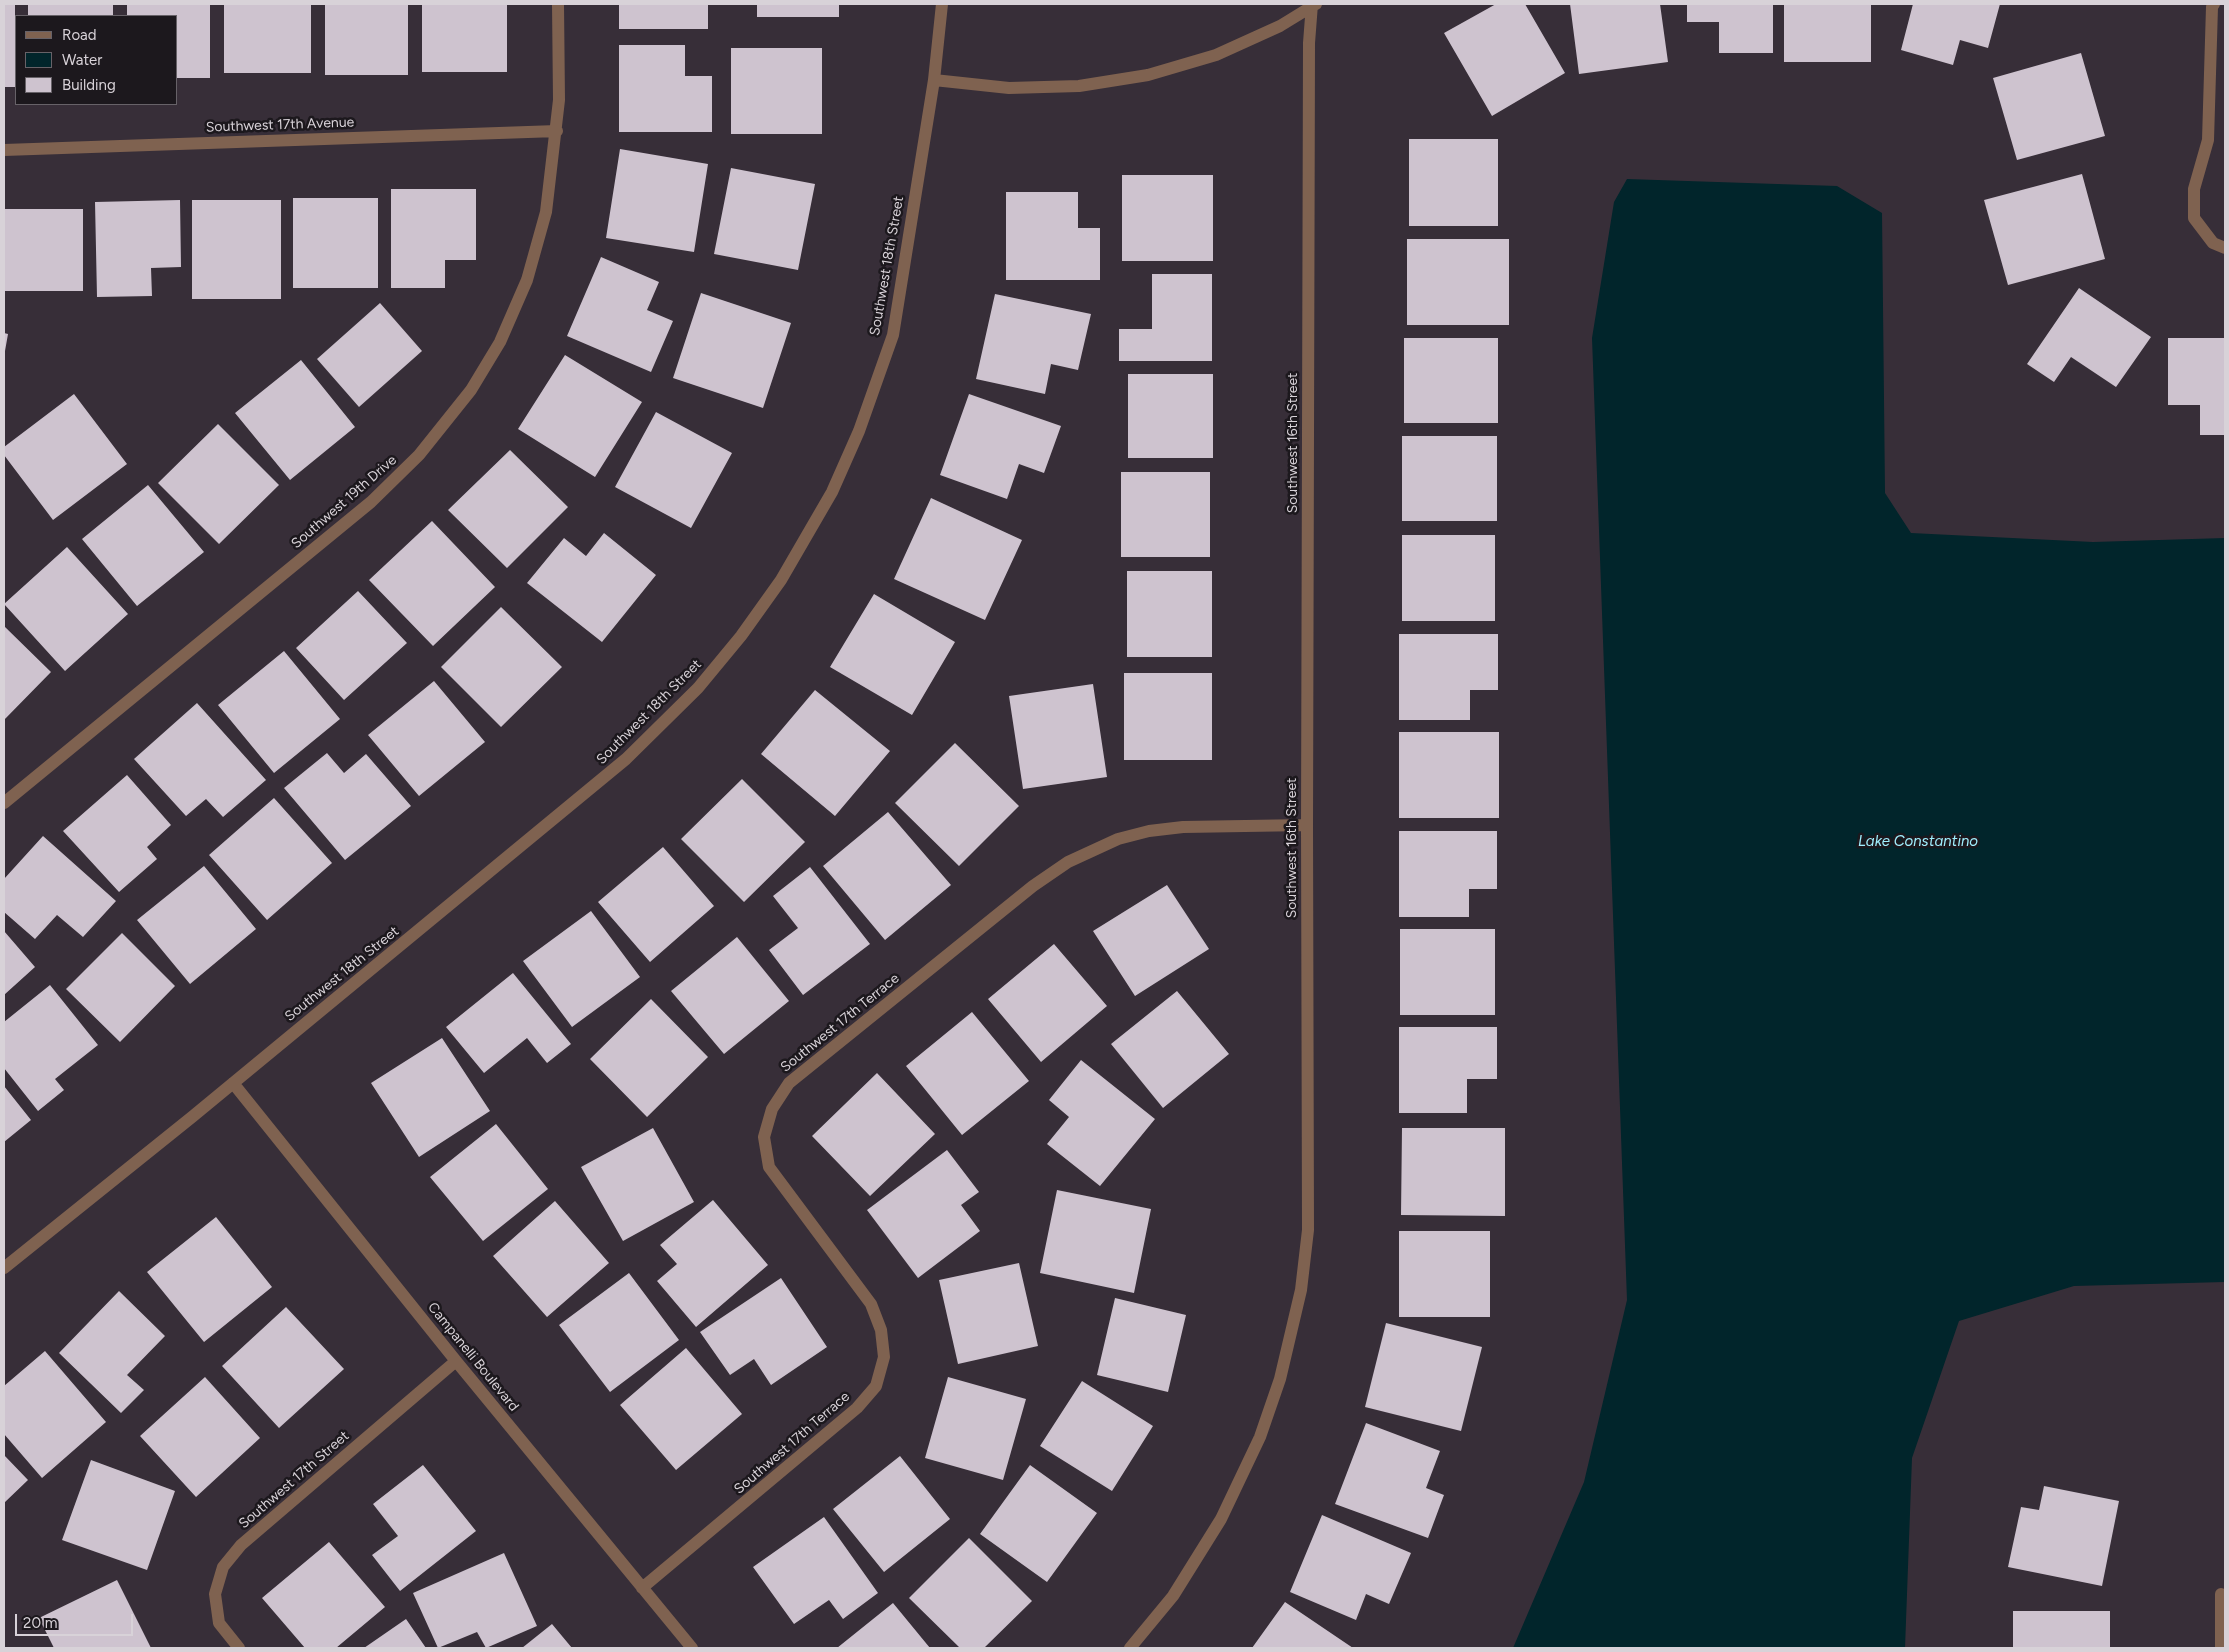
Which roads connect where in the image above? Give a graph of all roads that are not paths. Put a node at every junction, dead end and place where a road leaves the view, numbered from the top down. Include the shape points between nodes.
1 (558, 4) edge
2 (942, 4) edge
3 (2214, 4) edge
4 (1313, 5) edge
5 (934, 80) junction
6 (556, 130) junction
7 (4, 150) edge
8 (2225, 248) edge
9 (4, 803) edge
10 (1306, 825) junction
11 (233, 1083) junction
12 (4, 1268) edge
13 (456, 1361) junction
14 (642, 1588) junction
15 (2221, 1594) dead end
16 (239, 1648) edge
17 (692, 1648) edge
18 (1130, 1648) edge
19 (2221, 1648) edge

1 - 6 street, Southwest 19th Drive via 559,100
2 - 5 street, Southwest 18th Street
3 - 8 street via 2208,140 2194,188 2194,218 2213,243
4 - 5 street via 1280,26 1216,55 1148,75 1079,86 1009,88
4 - 10 street, Southwest 16th Street via 1310,43
5 - 11 street, Southwest 18th Street via 892,334 859,431 836,484 780,580 741,636 698,688 626,760
6 - 7 street, Southwest 17th Avenue
6 - 9 street, Southwest 19th Drive via 546,212 527,280 500,342 471,390 419,455 371,502
10 - 14 street, Southwest 17th Terrace via 1183,827 1149,831 1118,839 1068,862 1033,886 789,1083 772,1109 764,1137 769,1168 871,1304 881,1330 884,1357 876,1386 857,1408
10 - 18 street, Southwest 16th Street via 1308,1230 1301,1290 1280,1379 1260,1437 1222,1520 1173,1596
11 - 12 street, Southwest 18th Street
11 - 13 street, Campanelli Boulevard
13 - 14 street, Campanelli Boulevard
13 - 16 street, Southwest 17th Street via 241,1545 223,1567 215,1594 219,1623
14 - 17 street, Campanelli Boulevard
15 - 19 street

